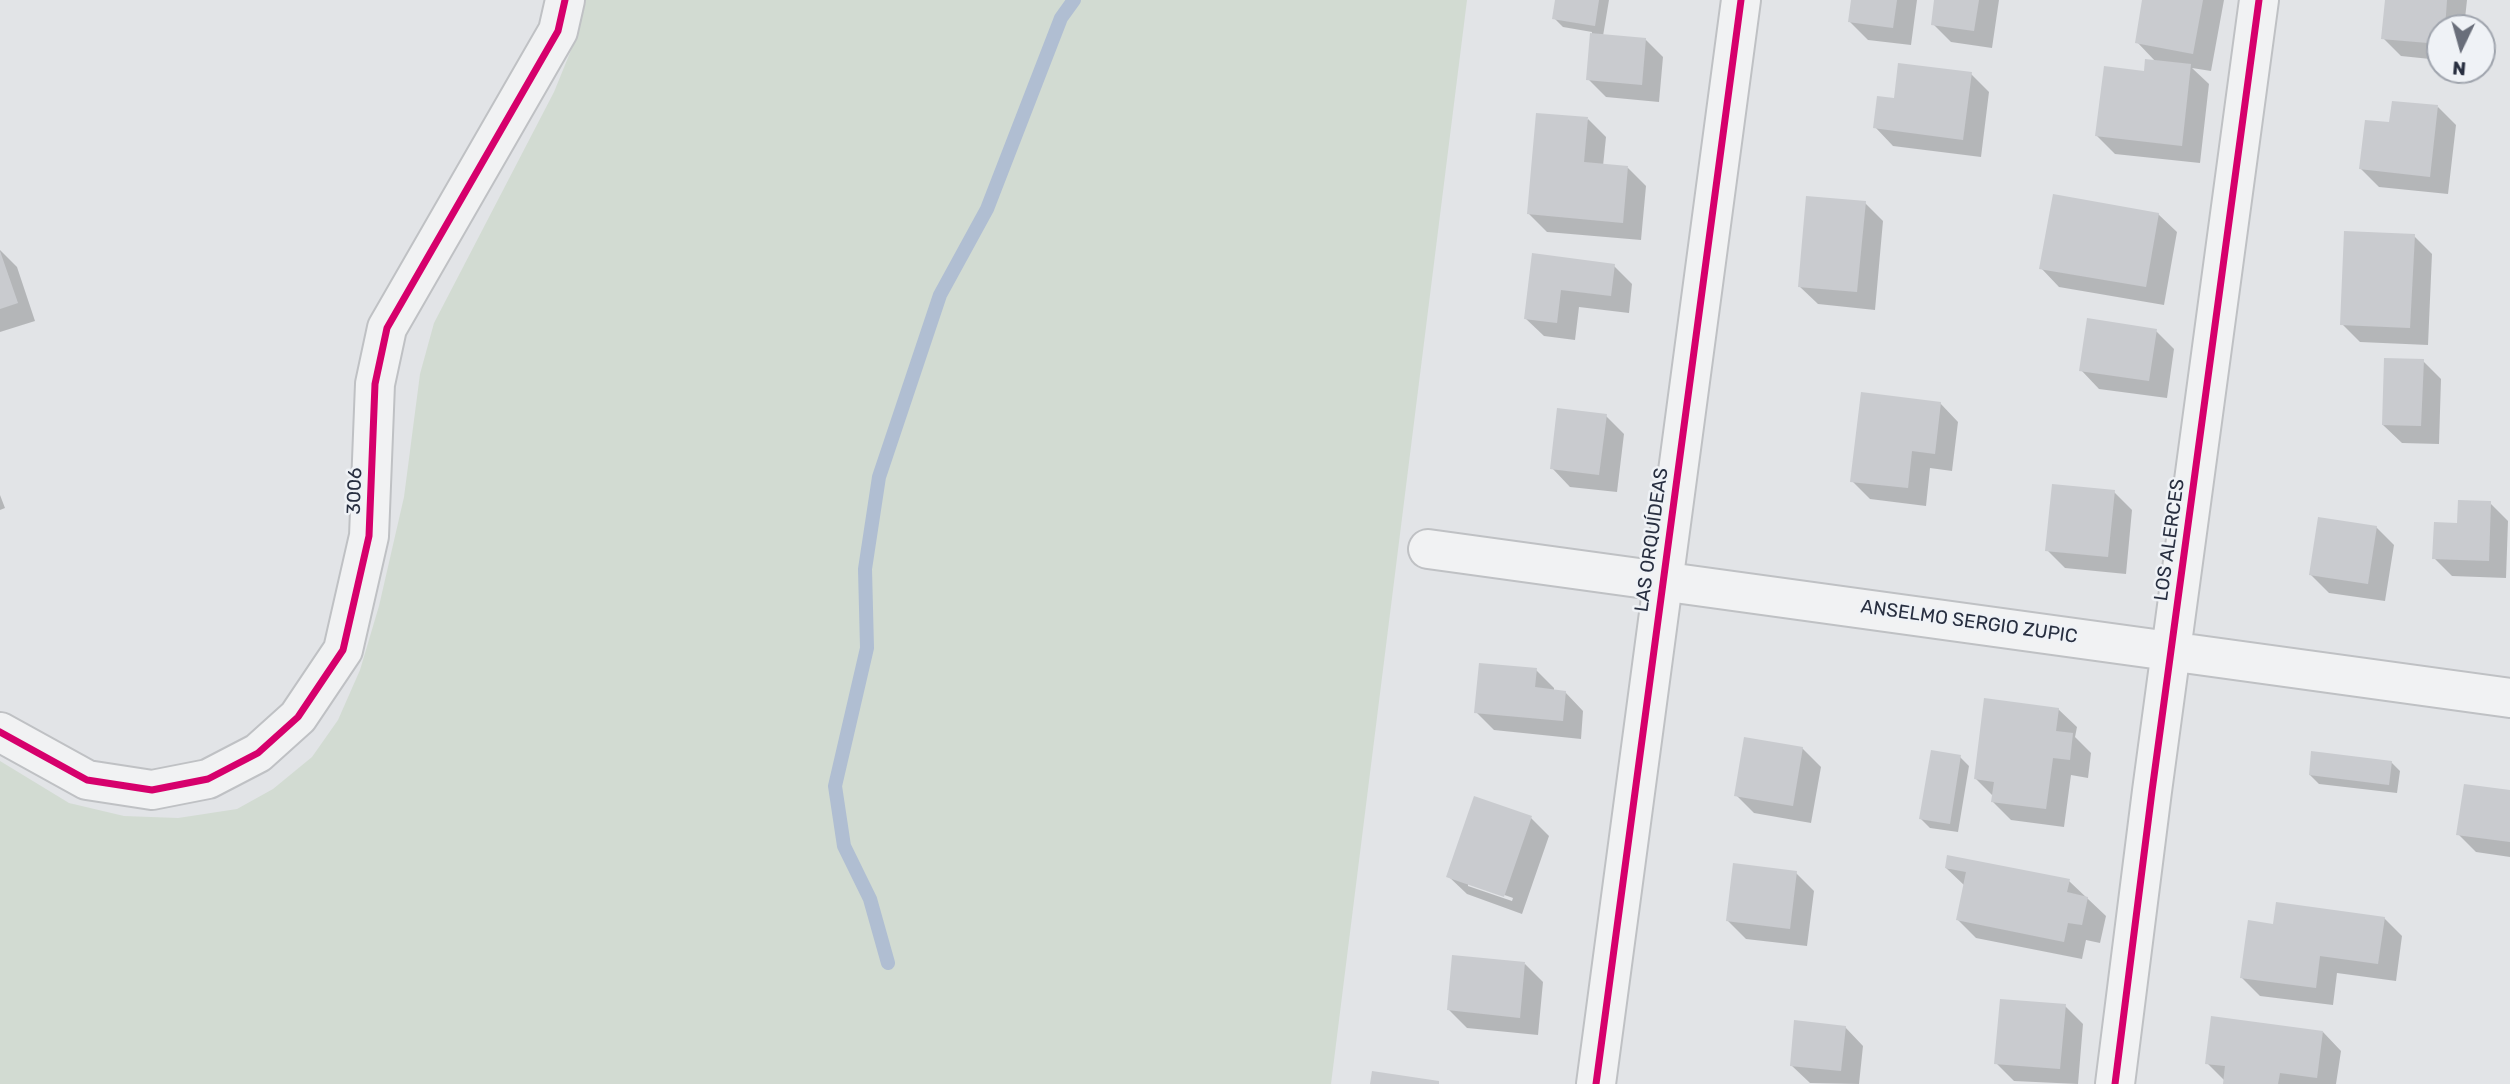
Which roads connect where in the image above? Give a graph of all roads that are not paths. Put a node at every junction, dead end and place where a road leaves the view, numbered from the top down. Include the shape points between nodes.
1 (565, 0) edge
2 (1741, 0) edge
3 (2259, 0) edge
4 (1428, 549) dead end
5 (1662, 580) junction
6 (2171, 650) junction
7 (2510, 698) edge
8 (15, 741) edge
9 (1596, 1084) edge
10 (2115, 1084) edge

1 - 8 street, 3006 via 558,31 387,328 375,384 369,536 355,599 343,650 298,717 258,753 208,779 152,790 87,780
2 - 5 street, LAS ORQUÍDEAS
3 - 6 street, LOS ALERCES
4 - 5 street, ANSELMO SERGIO ZUPIC
5 - 6 street, ANSELMO SERGIO ZUPIC
5 - 9 street, LAS ORQUÍDEAS
6 - 7 street, ANSELMO SERGIO ZUPIC
6 - 10 street, LOS ALERCES

